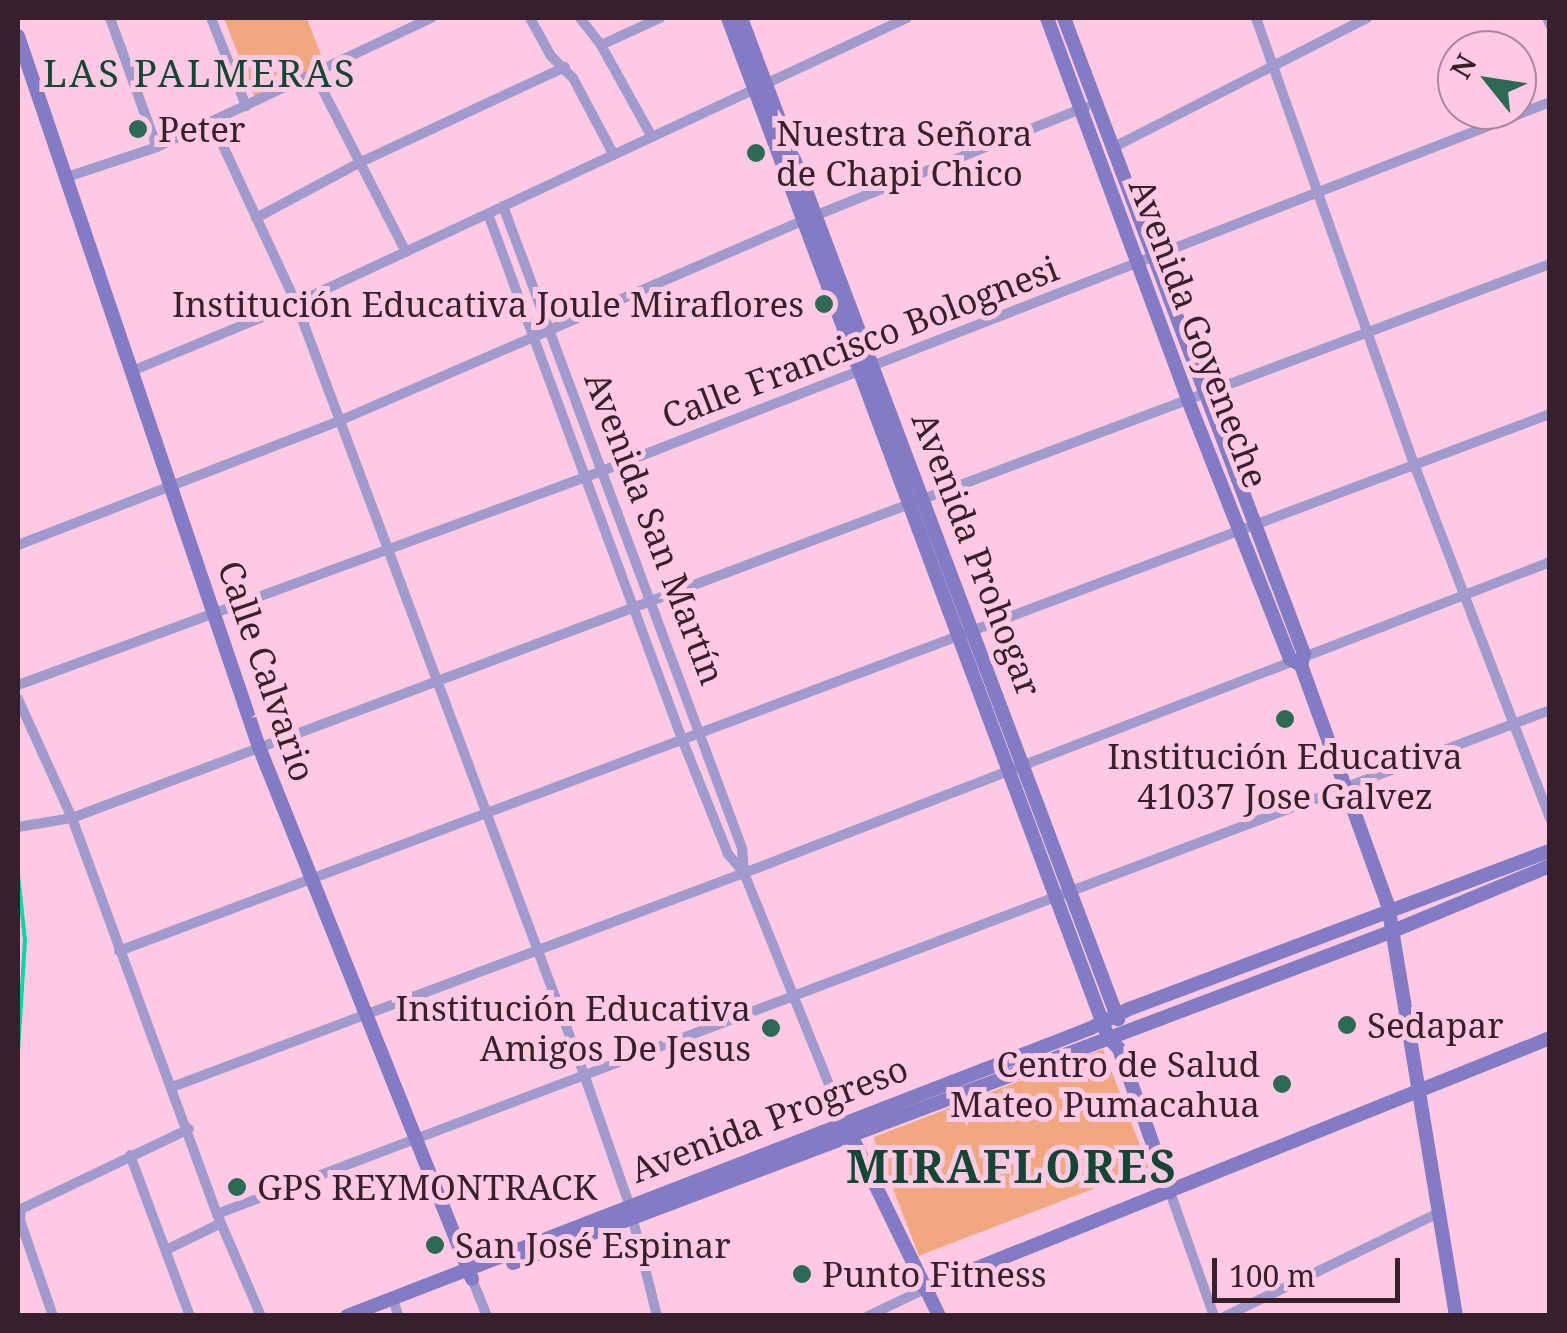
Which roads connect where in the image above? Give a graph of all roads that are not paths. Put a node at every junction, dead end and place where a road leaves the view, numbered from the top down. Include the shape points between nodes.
1 (110, 18) edge
2 (212, 18) edge
3 (431, 18) edge
4 (530, 18) edge
5 (580, 18) edge
6 (660, 18) edge
7 (728, 18) edge
8 (741, 18) edge
9 (907, 18) edge
10 (1048, 18) edge
11 (1064, 18) edge
12 (1256, 18) edge
13 (1367, 18) edge
14 (1546, 18) edge
15 (1550, 25) edge
16 (18, 36) edge
17 (601, 44) junction
18 (1274, 66) junction
19 (566, 67) junction
20 (314, 75) junction
21 (762, 85) junction
22 (1550, 102) edge
23 (1089, 105) junction
24 (246, 106) junction
25 (212, 122) junction
26 (652, 137) junction
27 (157, 147) junction
28 (1114, 147) junction
29 (614, 155) junction
30 (361, 162) junction
31 (67, 177) junction
32 (1320, 192) junction
33 (503, 206) junction
34 (488, 214) junction
35 (256, 218) junction
36 (809, 219) junction
37 (406, 252) junction
38 (1147, 260) junction
39 (1550, 264) edge
40 (296, 303) junction
41 (549, 331) junction
42 (1370, 332) junction
43 (534, 337) junction
44 (864, 367) junction
45 (132, 371) junction
46 (1206, 392) junction
47 (1188, 400) junction
48 (1550, 414) edge
49 (339, 420) junction
50 (1414, 464) junction
51 (602, 472) junction
52 (585, 478) junction
53 (171, 486) junction
54 (916, 499) junction
55 (1247, 525) junction
56 (18, 545) edge
57 (385, 550) junction
58 (1550, 562) edge
59 (1463, 596) junction
60 (650, 600) junction
61 (633, 606) junction
62 (214, 614) junction
63 (972, 628) junction
64 (958, 634) junction
65 (1298, 660) junction
66 (434, 680) junction
67 (18, 685) edge
68 (18, 699) edge
69 (1550, 710) edge
70 (1510, 725) junction
71 (700, 732) junction
72 (682, 739) junction
73 (259, 747) junction
74 (1017, 764) junction
75 (1342, 788) junction
76 (484, 814) junction
77 (72, 818) junction
78 (1550, 818) edge
79 (18, 827) edge
80 (1550, 851) edge
81 (1550, 866) edge
82 (744, 873) junction
83 (310, 879) junction
84 (1072, 888) junction
85 (1056, 894) junction
86 (1390, 914) junction
87 (1393, 931) junction
88 (536, 950) junction
89 (119, 951) junction
90 (791, 996) junction
91 (366, 1014) junction
92 (1112, 1026) junction
93 (1550, 1038) edge
94 (584, 1074) junction
95 (172, 1087) junction
96 (1418, 1093) junction
97 (189, 1128) junction
98 (848, 1128) junction
99 (417, 1138) junction
100 (130, 1155) junction
101 (1170, 1192) junction
102 (630, 1210) junction
103 (1438, 1213) junction
104 (219, 1219) junction
105 (166, 1250) junction
106 (470, 1275) junction
107 (926, 1289) junction
108 (396, 1306) edge
109 (53, 1316) edge
110 (190, 1316) edge
111 (261, 1316) edge
112 (347, 1316) edge
113 (366, 1316) edge
114 (488, 1316) edge
115 (656, 1316) edge
116 (868, 1316) edge
117 (939, 1316) edge
118 (1214, 1316) edge
119 (1226, 1316) edge
120 (1456, 1316) edge

1 - 27 street
2 - 24 street
3 - 20 street
4 - 19 street
5 - 17 street
6 - 17 street
7 - 21 street
8 - 21 street
9 - 21 street
10 - 23 street, Avenida Goyeneche
11 - 23 street, Avenida Goyeneche
12 - 18 street
13 - 18 street
14 - 15 street
16 - 31 street, Calle Calvario
17 - 26 street
18 - 28 street
18 - 32 street
19 - 29 street
19 - 30 street
20 - 24 street
20 - 30 street
21 - 26 street
21 - 36 street, Avenida Prohogar
22 - 32 street, Calle Francisco Bolognesi
23 - 28 street, Avenida Goyeneche
23 - 36 street
23 - 38 street, Avenida Goyeneche
24 - 25 street
25 - 27 street
25 - 35 street
26 - 29 street
27 - 31 street
28 - 38 street, Avenida Goyeneche
29 - 33 street
30 - 35 street
30 - 37 street
31 - 45 street, Calle Calvario
32 - 38 street, Calle Francisco Bolognesi
32 - 42 street
33 - 34 street
33 - 41 street, Avenida San Martín
34 - 37 street
34 - 43 street, Avenida San Martín
35 - 40 street
36 - 41 street
36 - 44 street, Avenida Prohogar
37 - 40 street
38 - 44 street, Calle Francisco Bolognesi
38 - 46 street, Avenida Goyeneche
38 - 47 street, Avenida Goyeneche
39 - 42 street
40 - 45 street
40 - 49 street
41 - 43 street
41 - 51 street, Avenida San Martín
42 - 46 street
42 - 50 street
43 - 49 street
43 - 52 street, Avenida San Martín
44 - 51 street, Calle Francisco Bolognesi
44 - 54 street, Avenida Prohogar
45 - 53 street, Calle Calvario
46 - 47 street
46 - 55 street, Avenida Goyeneche
47 - 54 street
47 - 55 street, Avenida Goyeneche
48 - 50 street
49 - 53 street
49 - 57 street
50 - 55 street
50 - 59 street
51 - 52 street, Calle Francisco Bolognesi
51 - 60 street, Avenida San Martín
52 - 57 street, Calle Francisco Bolognesi
52 - 61 street, Avenida San Martín
53 - 56 street
53 - 62 street, Calle Calvario
54 - 60 street
54 - 63 street, Avenida Prohogar
54 - 64 street, Avenida Prohogar
55 - 63 street
55 - 65 street, Avenida Goyeneche
57 - 62 street, Calle Francisco Bolognesi
57 - 66 street
58 - 59 street
59 - 65 street
59 - 70 street
60 - 61 street
60 - 71 street, Avenida San Martín
61 - 66 street
61 - 72 street, Avenida San Martín
62 - 67 street, Calle Francisco Bolognesi
62 - 73 street, Calle Calvario
63 - 64 street
63 - 74 street, Avenida Prohogar
64 - 71 street
64 - 74 street, Avenida Prohogar
65 - 74 street
65 - 75 street, Avenida Goyeneche
66 - 73 street
66 - 76 street
68 - 77 street
69 - 70 street
70 - 75 street
70 - 78 street
71 - 72 street
71 - 82 street, Avenida San Martín via 742,848
72 - 76 street
72 - 82 street, Avenida San Martín via 728,854
73 - 77 street
73 - 83 street, Calle Calvario
74 - 82 street
74 - 84 street, Avenida Prohogar
74 - 85 street, Avenida Prohogar
75 - 84 street
75 - 86 street, Avenida Goyeneche
76 - 83 street
76 - 88 street
77 - 79 street
77 - 89 street
80 - 86 street, Avenida Progreso
81 - 87 street, Avenida Progreso
82 - 88 street
82 - 90 street, Avenida San Martín
83 - 89 street
83 - 91 street, Calle Calvario
84 - 85 street
84 - 92 street, Avenida Prohogar
85 - 90 street
85 - 92 street, Avenida Prohogar
86 - 87 street, Avenida Goyeneche
86 - 92 street, Avenida Progreso
87 - 92 street, Avenida Progreso
87 - 96 street, Avenida Goyeneche
88 - 91 street
88 - 94 street
89 - 95 street
90 - 94 street
90 - 98 street, Avenida San Martín
91 - 95 street
91 - 99 street, Calle Calvario
92 - 98 street, Avenida Progreso
92 - 101 street, Avenida Prohogar
93 - 96 street
94 - 99 street
94 - 102 street
95 - 97 street
96 - 101 street
96 - 103 street, Avenida Goyeneche
97 - 100 street
97 - 104 street
98 - 102 street, Avenida Progreso
98 - 107 street, Avenida San Martín
99 - 104 street
99 - 106 street, Calle Calvario
100 - 105 street
100 - 109 street via 21,1209
101 - 107 street
101 - 118 street, Avenida Prohogar
102 - 106 street, Avenida Progreso
102 - 115 street
103 - 119 street
103 - 120 street, Avenida Goyeneche
104 - 105 street
104 - 111 street
105 - 110 street
106 - 108 street, Avenida Progreso
106 - 114 street, Calle Calvario
107 - 116 street
107 - 117 street, Avenida San Martín
108 - 112 street, Avenida Progreso
108 - 113 street, Avenida Progreso

